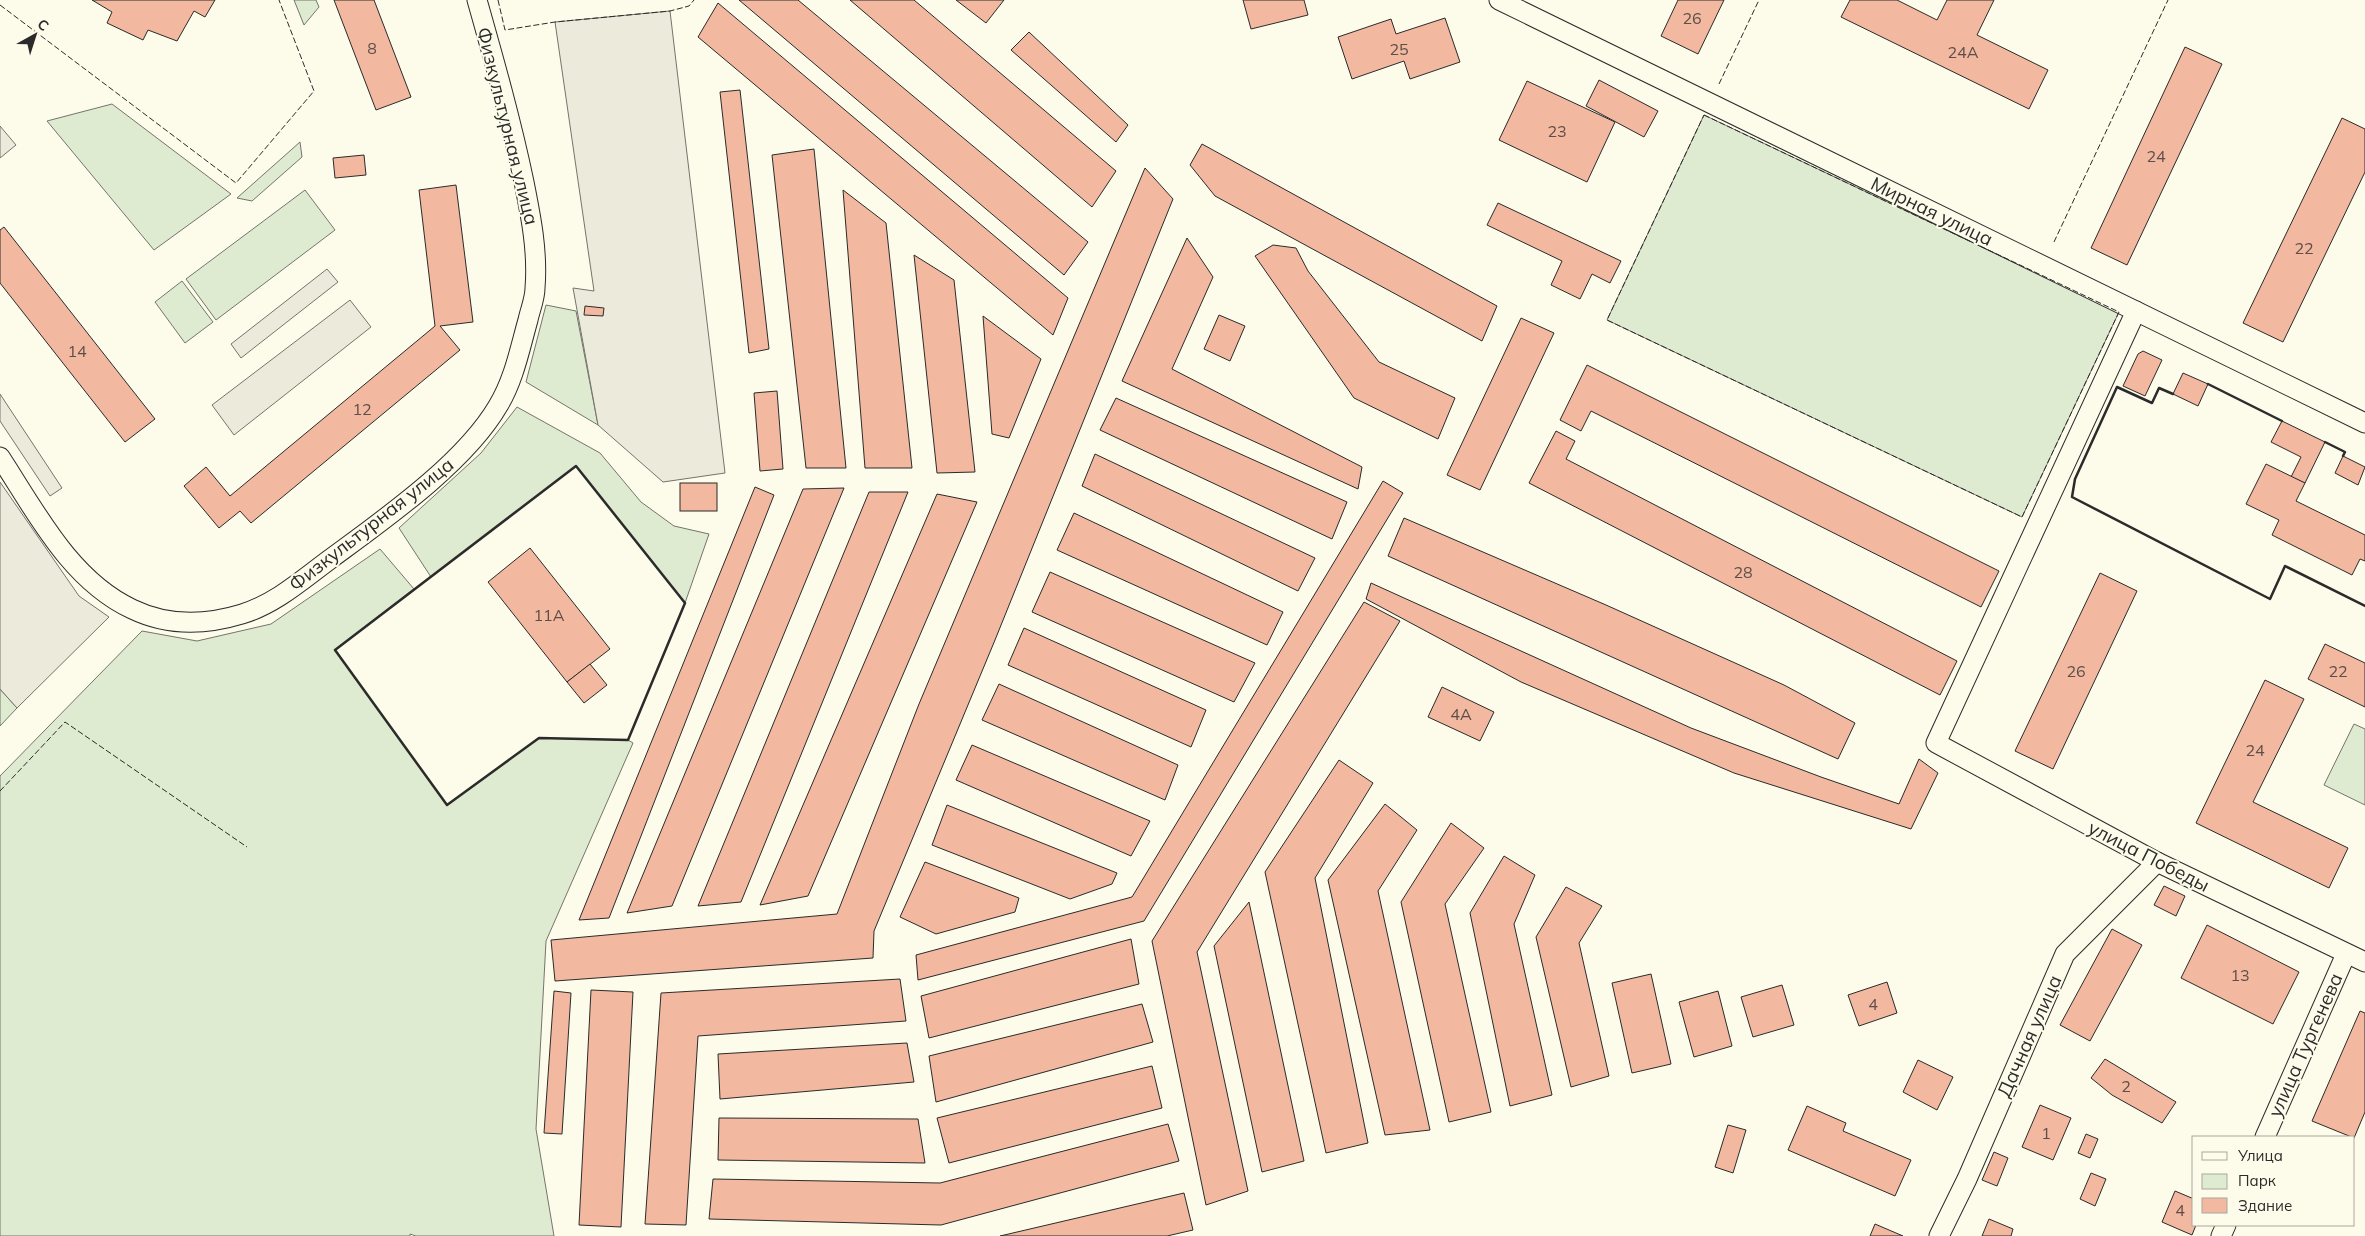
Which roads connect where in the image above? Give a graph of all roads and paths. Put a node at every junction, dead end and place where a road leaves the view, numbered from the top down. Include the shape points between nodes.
1 (477, 0) edge
2 (1498, 0) edge
3 (2136, 311) junction
4 (2365, 423) edge
5 (0, 457) edge
6 (2158, 862) junction
7 (2346, 954) junction
8 (2365, 962) edge
9 (2265, 1136) edge
10 (1939, 1236) edge

1 - 5 street, Физкультурная улица via 514,132 534,232 535,290 520,351 498,407 448,466 375,526 278,598 243,614 198,623 166,620 132,609 78,570
2 - 3 street, Мирная улица
3 - 4 street, Мирная улица
3 - 6 street, улица Победы via 1936,743
6 - 7 street, улица Победы
6 - 10 street, Дачная улица via 2065,954
7 - 8 street, улица Победы
7 - 9 street, улица Тургенева

